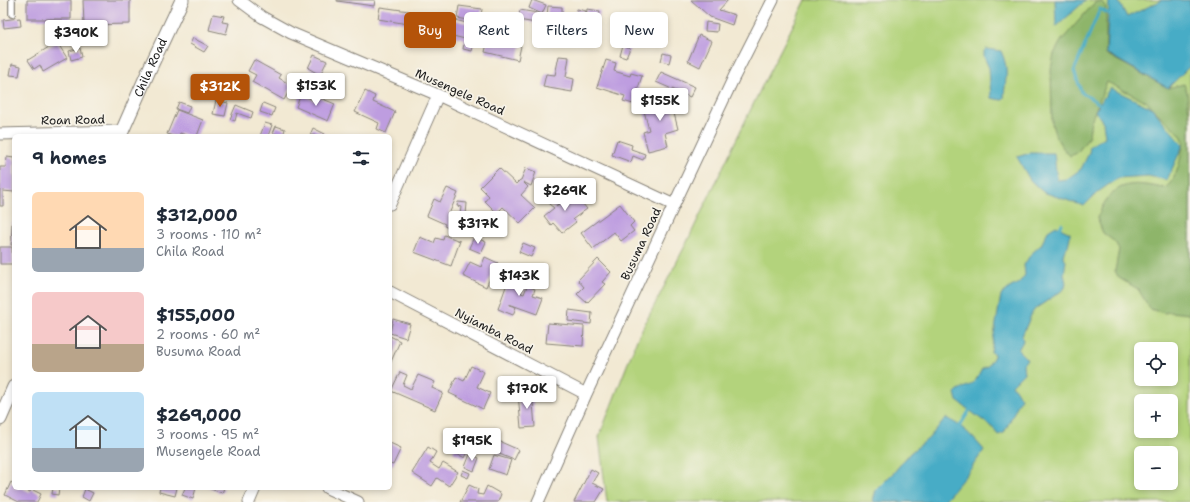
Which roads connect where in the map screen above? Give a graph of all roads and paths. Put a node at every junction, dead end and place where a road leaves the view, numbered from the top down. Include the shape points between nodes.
1 (12, 0) edge
2 (182, 0) edge
3 (238, 0) edge
4 (773, 0) edge
5 (12, 14) dead end
6 (438, 95) junction
7 (0, 134) edge
8 (121, 134) edge
9 (392, 199) edge
10 (674, 205) junction
11 (392, 293) edge
12 (12, 392) edge
13 (586, 394) junction
14 (0, 419) edge
15 (254, 490) edge
16 (331, 490) edge
17 (248, 502) edge
18 (358, 502) edge
19 (538, 502) edge

1 - 5 lane
2 - 8 street, Chila Road
3 - 6 street, Musengele Road via 291,33
4 - 10 street, Busuma Road
6 - 9 street
6 - 10 street, Musengele Road
7 - 8 street, Roan Road
10 - 13 street, Busuma Road
11 - 13 street, Nyiamba Road
12 - 14 street
13 - 19 street, Busuma Road
15 - 17 street
16 - 18 street

